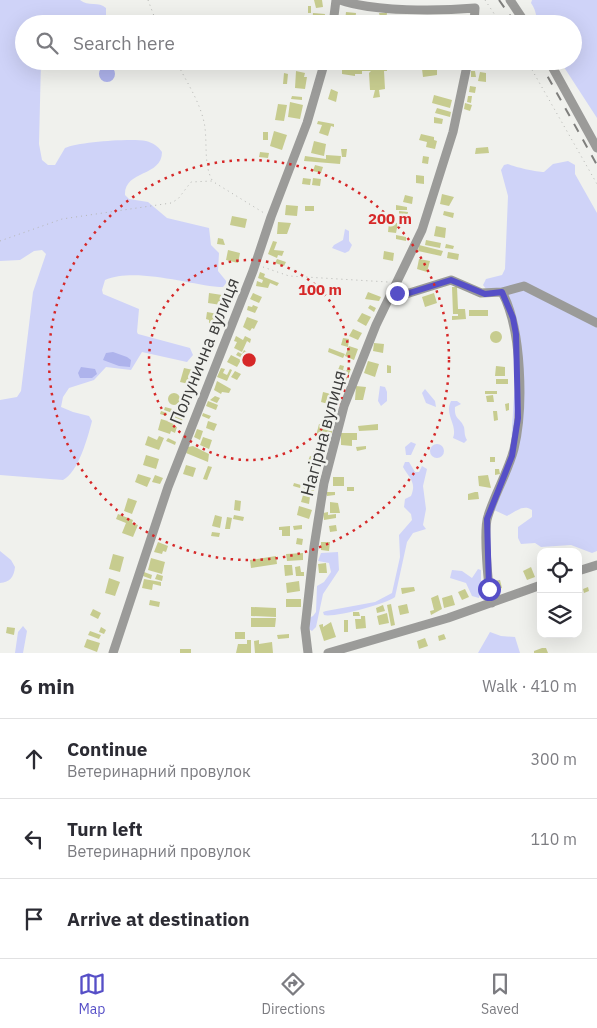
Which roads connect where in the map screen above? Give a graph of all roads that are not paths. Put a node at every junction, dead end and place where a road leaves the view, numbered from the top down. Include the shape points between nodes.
1 (510, 0) edge
2 (336, 1) edge
3 (334, 15) edge
4 (475, 15) edge
5 (520, 15) edge
6 (322, 70) edge
7 (466, 70) edge
8 (553, 70) edge
9 (597, 148) edge
10 (394, 287) junction
11 (502, 292) junction
12 (597, 323) edge
13 (597, 564) edge
14 (582, 570) edge
15 (537, 586) edge
16 (492, 603) junction
17 (332, 652) edge
18 (113, 653) edge
19 (308, 653) edge

1 - 5 street
2 - 3 street
2 - 4 street via 424,10 475,8
6 - 18 street, Полунична вулиця via 307,123 256,264 168,487
7 - 10 street, Нагірна вулиця via 455,125 431,201 417,242
8 - 9 street
10 - 11 street via 406,294 451,280 485,294
10 - 19 street, Нагірна вулиця via 349,390 328,465 305,628
11 - 12 street via 524,286
11 - 16 street via 516,334 518,398 514,446 487,519
13 - 14 street
15 - 16 street
16 - 17 street

